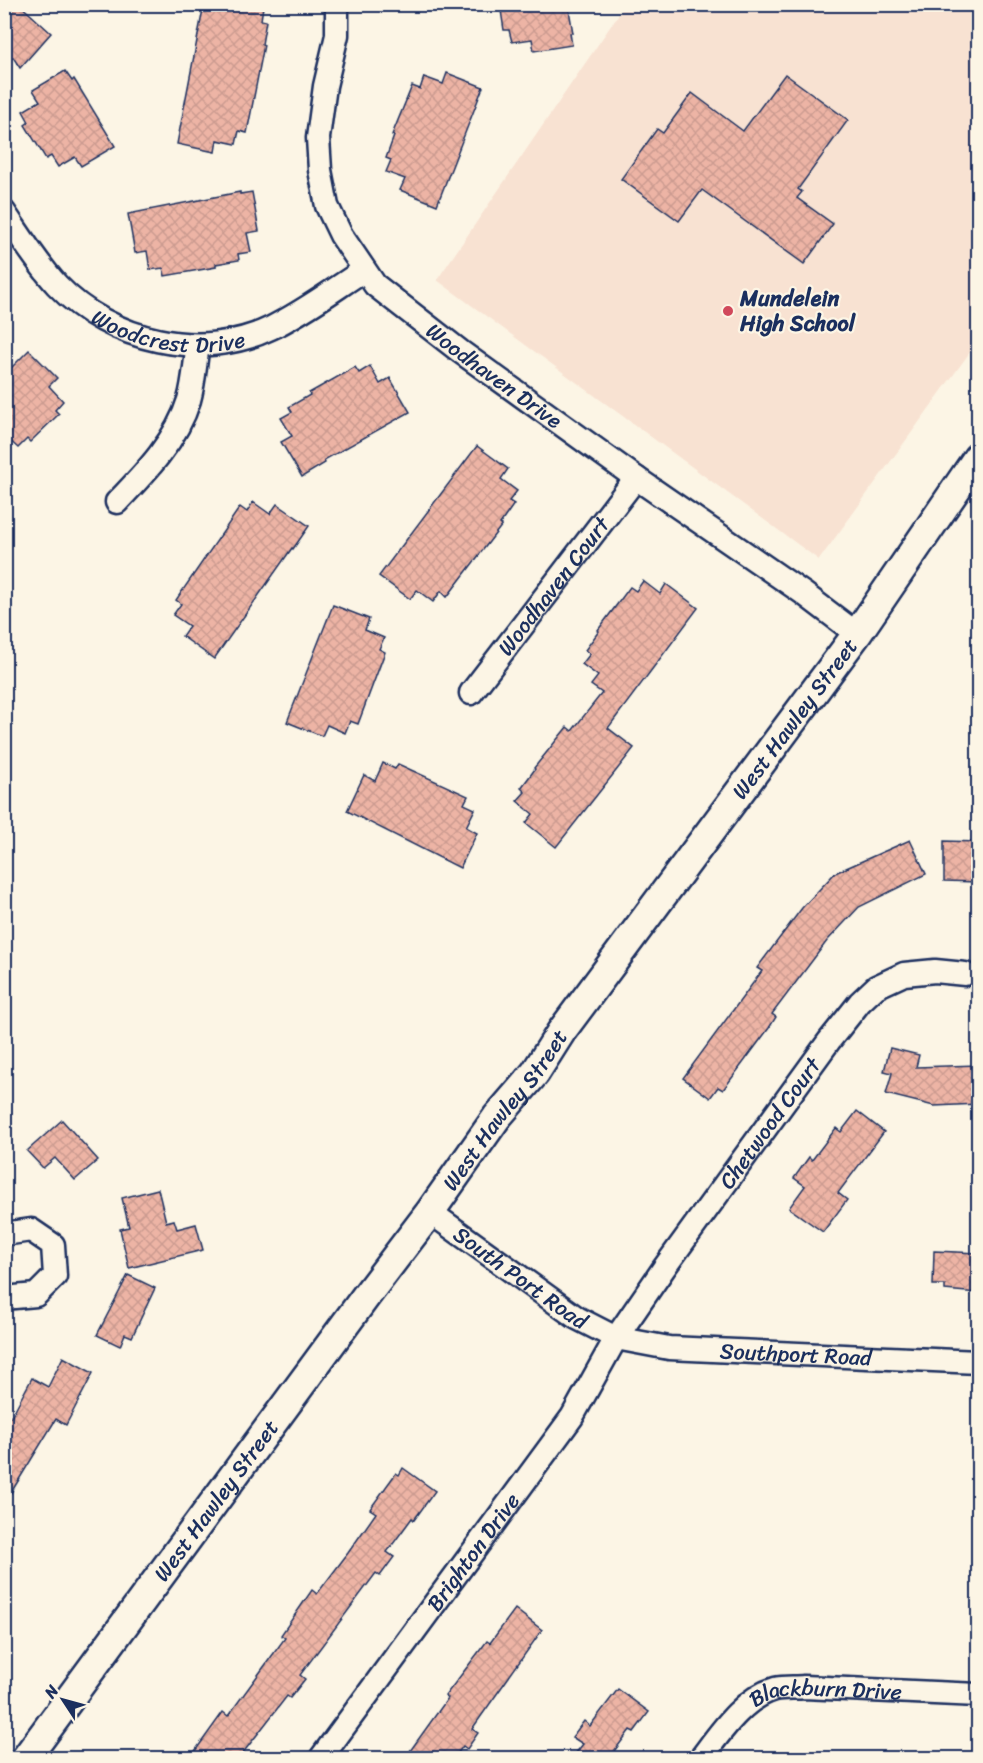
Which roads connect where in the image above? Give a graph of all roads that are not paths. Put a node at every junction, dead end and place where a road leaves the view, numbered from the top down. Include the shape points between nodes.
1 (337, 4) edge
2 (4, 212) edge
3 (363, 270) junction
4 (198, 345) junction
5 (978, 457) edge
6 (636, 478) junction
7 (117, 502) dead end
8 (857, 634) junction
9 (471, 693) dead end
10 (965, 974) dead end
11 (430, 1212) junction
12 (4, 1234) edge
13 (4, 1298) edge
14 (616, 1338) junction
15 (978, 1362) edge
16 (978, 1695) edge
17 (26, 1758) edge
18 (321, 1758) edge
19 (701, 1758) edge

1 - 3 street, Woodhaven Drive via 337,35 318,138 320,170 327,206
2 - 4 street, Woodcrest Drive via 58,286 83,307 109,323 164,343
3 - 4 street, Woodcrest Drive via 270,329 226,343
3 - 6 street, Woodhaven Drive via 375,285 461,352
4 - 7 street via 188,401 172,436 144,475
5 - 8 street, West Hawley Street
6 - 8 street, Woodhaven Drive
6 - 9 street, Woodhaven Court
8 - 11 street, West Hawley Street
10 - 14 street, Chetwood Court via 904,974 876,987 860,1002
11 - 14 street, South Port Road via 578,1318
11 - 17 street, West Hawley Street
12 - 13 street via 31,1230 53,1245 55,1276 36,1295
14 - 15 street, Southport Road via 669,1348
14 - 18 street, Brighton Drive via 572,1417
16 - 19 street, Blackburn Drive via 777,1689 758,1696 726,1725

